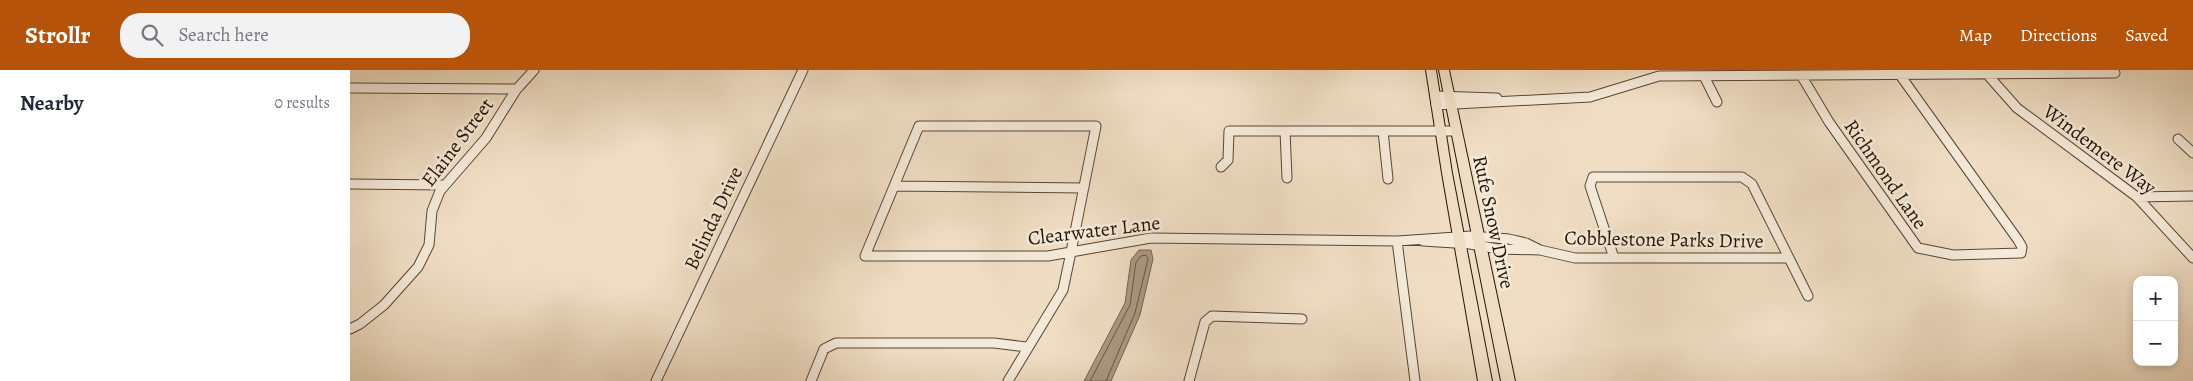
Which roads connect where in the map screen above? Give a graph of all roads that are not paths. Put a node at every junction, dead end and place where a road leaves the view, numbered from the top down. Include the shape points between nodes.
1 (534, 70) edge
2 (803, 70) edge
3 (1431, 70) edge
4 (1444, 70) edge
5 (2112, 70) edge
6 (1986, 73) edge
7 (1801, 75) junction
8 (1900, 75) junction
9 (1704, 76) junction
10 (350, 88) edge
11 (516, 89) junction
12 (1450, 100) junction
13 (1436, 101) junction
14 (1718, 102) dead end
15 (1285, 130) junction
16 (1383, 131) junction
17 (1440, 131) junction
18 (1456, 131) junction
19 (2178, 139) dead end
20 (2193, 153) edge
21 (1221, 167) dead end
22 (1287, 178) dead end
23 (1388, 179) dead end
24 (350, 184) edge
25 (444, 185) junction
26 (894, 186) junction
27 (1084, 188) junction
28 (2193, 196) edge
29 (2137, 197) junction
30 (1397, 241) junction
31 (1469, 241) junction
32 (1072, 253) junction
33 (1614, 258) junction
34 (1789, 258) junction
35 (2193, 258) edge
36 (1808, 296) dead end
37 (1302, 319) dead end
38 (350, 329) edge
39 (1027, 347) junction
40 (656, 381) edge
41 (811, 381) edge
42 (1008, 381) edge
43 (1189, 381) edge
44 (1415, 381) edge
45 (1485, 381) edge
46 (1508, 381) edge

1 - 11 street, Elaine Street
2 - 40 street, Belinda Drive
3 - 13 main road, Rufe Snow Drive
4 - 12 main road, Rufe Snow Drive
5 - 6 street via 2115,73
6 - 8 street
6 - 29 street, Windemere Way via 2017,108
7 - 8 street
7 - 8 street, Richmond Lane via 1829,122 1918,248 1930,253 1963,255 2021,253 2018,240
7 - 9 street
9 - 12 street via 1641,79 1590,97
9 - 14 street
10 - 11 street
11 - 25 street, Elaine Street via 496,125
12 - 13 street
12 - 18 main road, Rufe Snow Drive
13 - 17 main road, Rufe Snow Drive
15 - 16 street
15 - 21 street via 1229,131 1228,160
15 - 22 street
16 - 17 street
16 - 23 street
17 - 18 street
17 - 31 main road, Rufe Snow Drive
18 - 31 main road, Rufe Snow Drive
19 - 20 street
24 - 25 street
25 - 38 street, Elaine Street via 431,210 429,245 425,256 398,291 367,320
26 - 27 street
26 - 27 street via 919,126 1096,126
26 - 32 street, Clearwater Lane via 865,256 1048,256
27 - 32 street
28 - 29 street
29 - 35 street, Windemere Way
30 - 31 street, Clearwater Lane via 1418,240 1435,244
30 - 32 street, Clearwater Lane via 1151,238
30 - 44 street
31 - 33 street, Cobblestone Parks Drive via 1498,249 1540,250 1566,257
31 - 45 main road, Rufe Snow Drive
31 - 46 main road, Rufe Snow Drive
32 - 39 street via 1063,290
33 - 34 street, Cobblestone Parks Drive
33 - 34 street via 1590,186 1590,179 1604,176 1746,178
34 - 36 street
37 - 43 street via 1212,316 1206,322
39 - 41 street via 994,343 836,343 824,349
39 - 42 street

